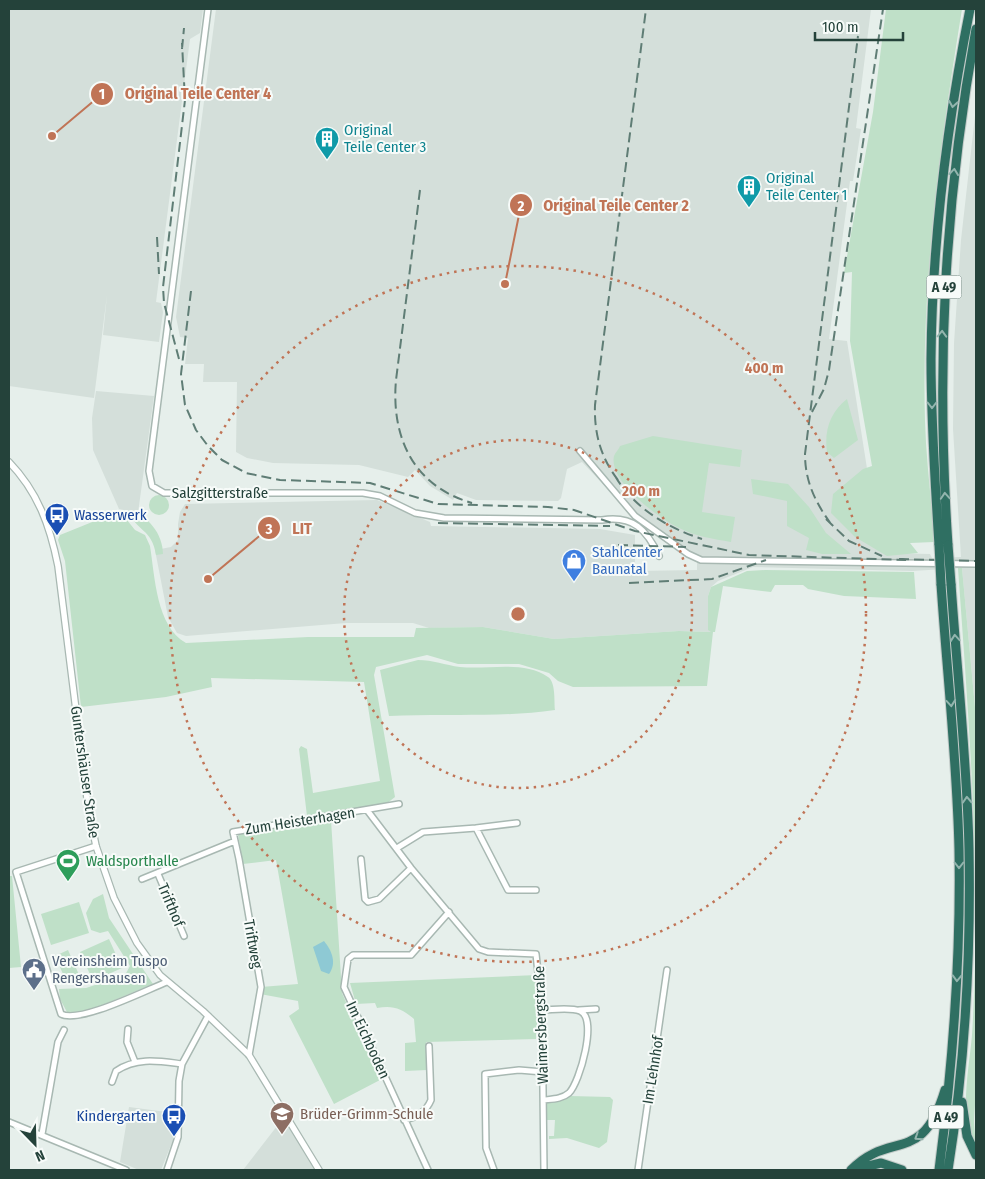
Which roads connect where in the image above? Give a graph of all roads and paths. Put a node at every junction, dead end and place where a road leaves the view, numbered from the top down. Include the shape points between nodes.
1 (208, 9) edge
2 (970, 9) edge
3 (976, 29) edge
4 (580, 451) dead end
5 (9, 462) edge
6 (943, 545) junction
7 (659, 556) dead end
8 (976, 564) edge
9 (946, 584) junction
10 (399, 804) dead end
11 (367, 810) junction
12 (517, 822) dead end
13 (476, 828) junction
14 (233, 832) joint
15 (235, 841) junction
16 (96, 846) junction
17 (397, 848) junction
18 (361, 859) dead end
19 (412, 868) junction
20 (158, 874) junction
21 (142, 879) dead end
22 (536, 890) dead end
23 (448, 912) junction
24 (184, 936) dead end
25 (469, 938) joint
26 (667, 970) dead end
27 (166, 982) junction
28 (596, 1009) dead end
29 (542, 1010) junction
30 (579, 1010) junction
31 (208, 1016) junction
32 (128, 1029) dead end
33 (64, 1030) dead end
34 (429, 1046) dead end
35 (249, 1055) junction
36 (135, 1062) junction
37 (182, 1064) junction
38 (952, 1064) junction
39 (961, 1071) junction
40 (543, 1072) junction
41 (112, 1082) dead end
42 (544, 1100) junction
43 (404, 1120) junction
44 (9, 1122) edge
45 (42, 1134) junction
46 (976, 1155) edge
47 (126, 1170) edge
48 (167, 1170) edge
49 (319, 1170) edge
50 (428, 1170) edge
51 (494, 1170) edge
52 (544, 1170) edge
53 (638, 1170) edge
54 (852, 1170) edge
55 (902, 1170) edge
56 (939, 1170) edge
57 (948, 1170) edge

1 - 7 street, Salzgitterstraße via 149,471 152,486 164,493 363,493 380,496 415,513 444,518 620,518 628,520 647,535
2 -> 6 highway, A 49 via 951,117 935,269 932,429
6 -> 3 highway, A 49 via 941,358 944,275 960,123
4 - 8 street via 635,516 701,560
5 - 16 street, Guntershäuser Straße via 38,503 51,534
6 - 9 highway, A 49, bridge
9 -> 38 highway, A 49 via 959,850
39 -> 9 highway, A 49 via 969,954 969,848 962,710
10 - 11 street, Zum Heisterhagen
11 - 14 street, Zum Heisterhagen
11 - 17 street, Zum Heisterhagen
12 - 13 street
13 - 17 street via 423,832
13 - 22 street via 508,890
14 - 15 street, Triftweg
15 - 20 street, Trifthof
15 - 35 street, Triftweg via 260,987
16 - 27 street, Guntershäuser Straße via 120,909 138,943
16 - 27 street via 16,872 61,1014 69,1017 86,1014
17 - 19 street, Zum Heisterhagen
18 - 19 street via 368,902 379,899
19 - 23 street, Zum Heisterhagen
20 - 21 street, Trifthof
20 - 24 street, Trifthof
23 - 25 street, Zum Heisterhagen
23 - 43 street, Im Eichboden via 411,954 353,956 348,959 344,991 355,1008
25 - 29 street, Waimersbergstraße via 488,952 536,954
26 - 53 street, Im Lehnhof
27 - 31 street, Guntershäuser Straße
28 - 30 street
29 - 30 street
29 - 40 street, Waimersbergstraße
30 - 42 street via 586,1014 588,1020 587,1044 574,1087 560,1098
31 - 35 street, Guntershäuser Straße
31 - 37 street
32 - 36 street via 127,1042
33 - 45 street via 58,1042
34 - 43 street via 431,1100 420,1114
35 - 49 street, Guntershäuser Straße
36 - 37 street via 154,1060
36 - 41 street via 116,1071
37 - 48 street via 178,1137
38 -> 54 highway via 939,1109 927,1131 912,1141 869,1157
38 - 56 highway, A 49
39 - 46 highway via 964,1124
39 - 57 highway, A 49
40 - 42 street, Waimersbergstraße
40 - 51 street via 519,1070 485,1074 486,1148
42 - 52 street, Waimersbergstraße
43 - 50 street, Im Eichboden
44 - 45 street
45 - 47 street
54 - 55 highway via 881,1164

